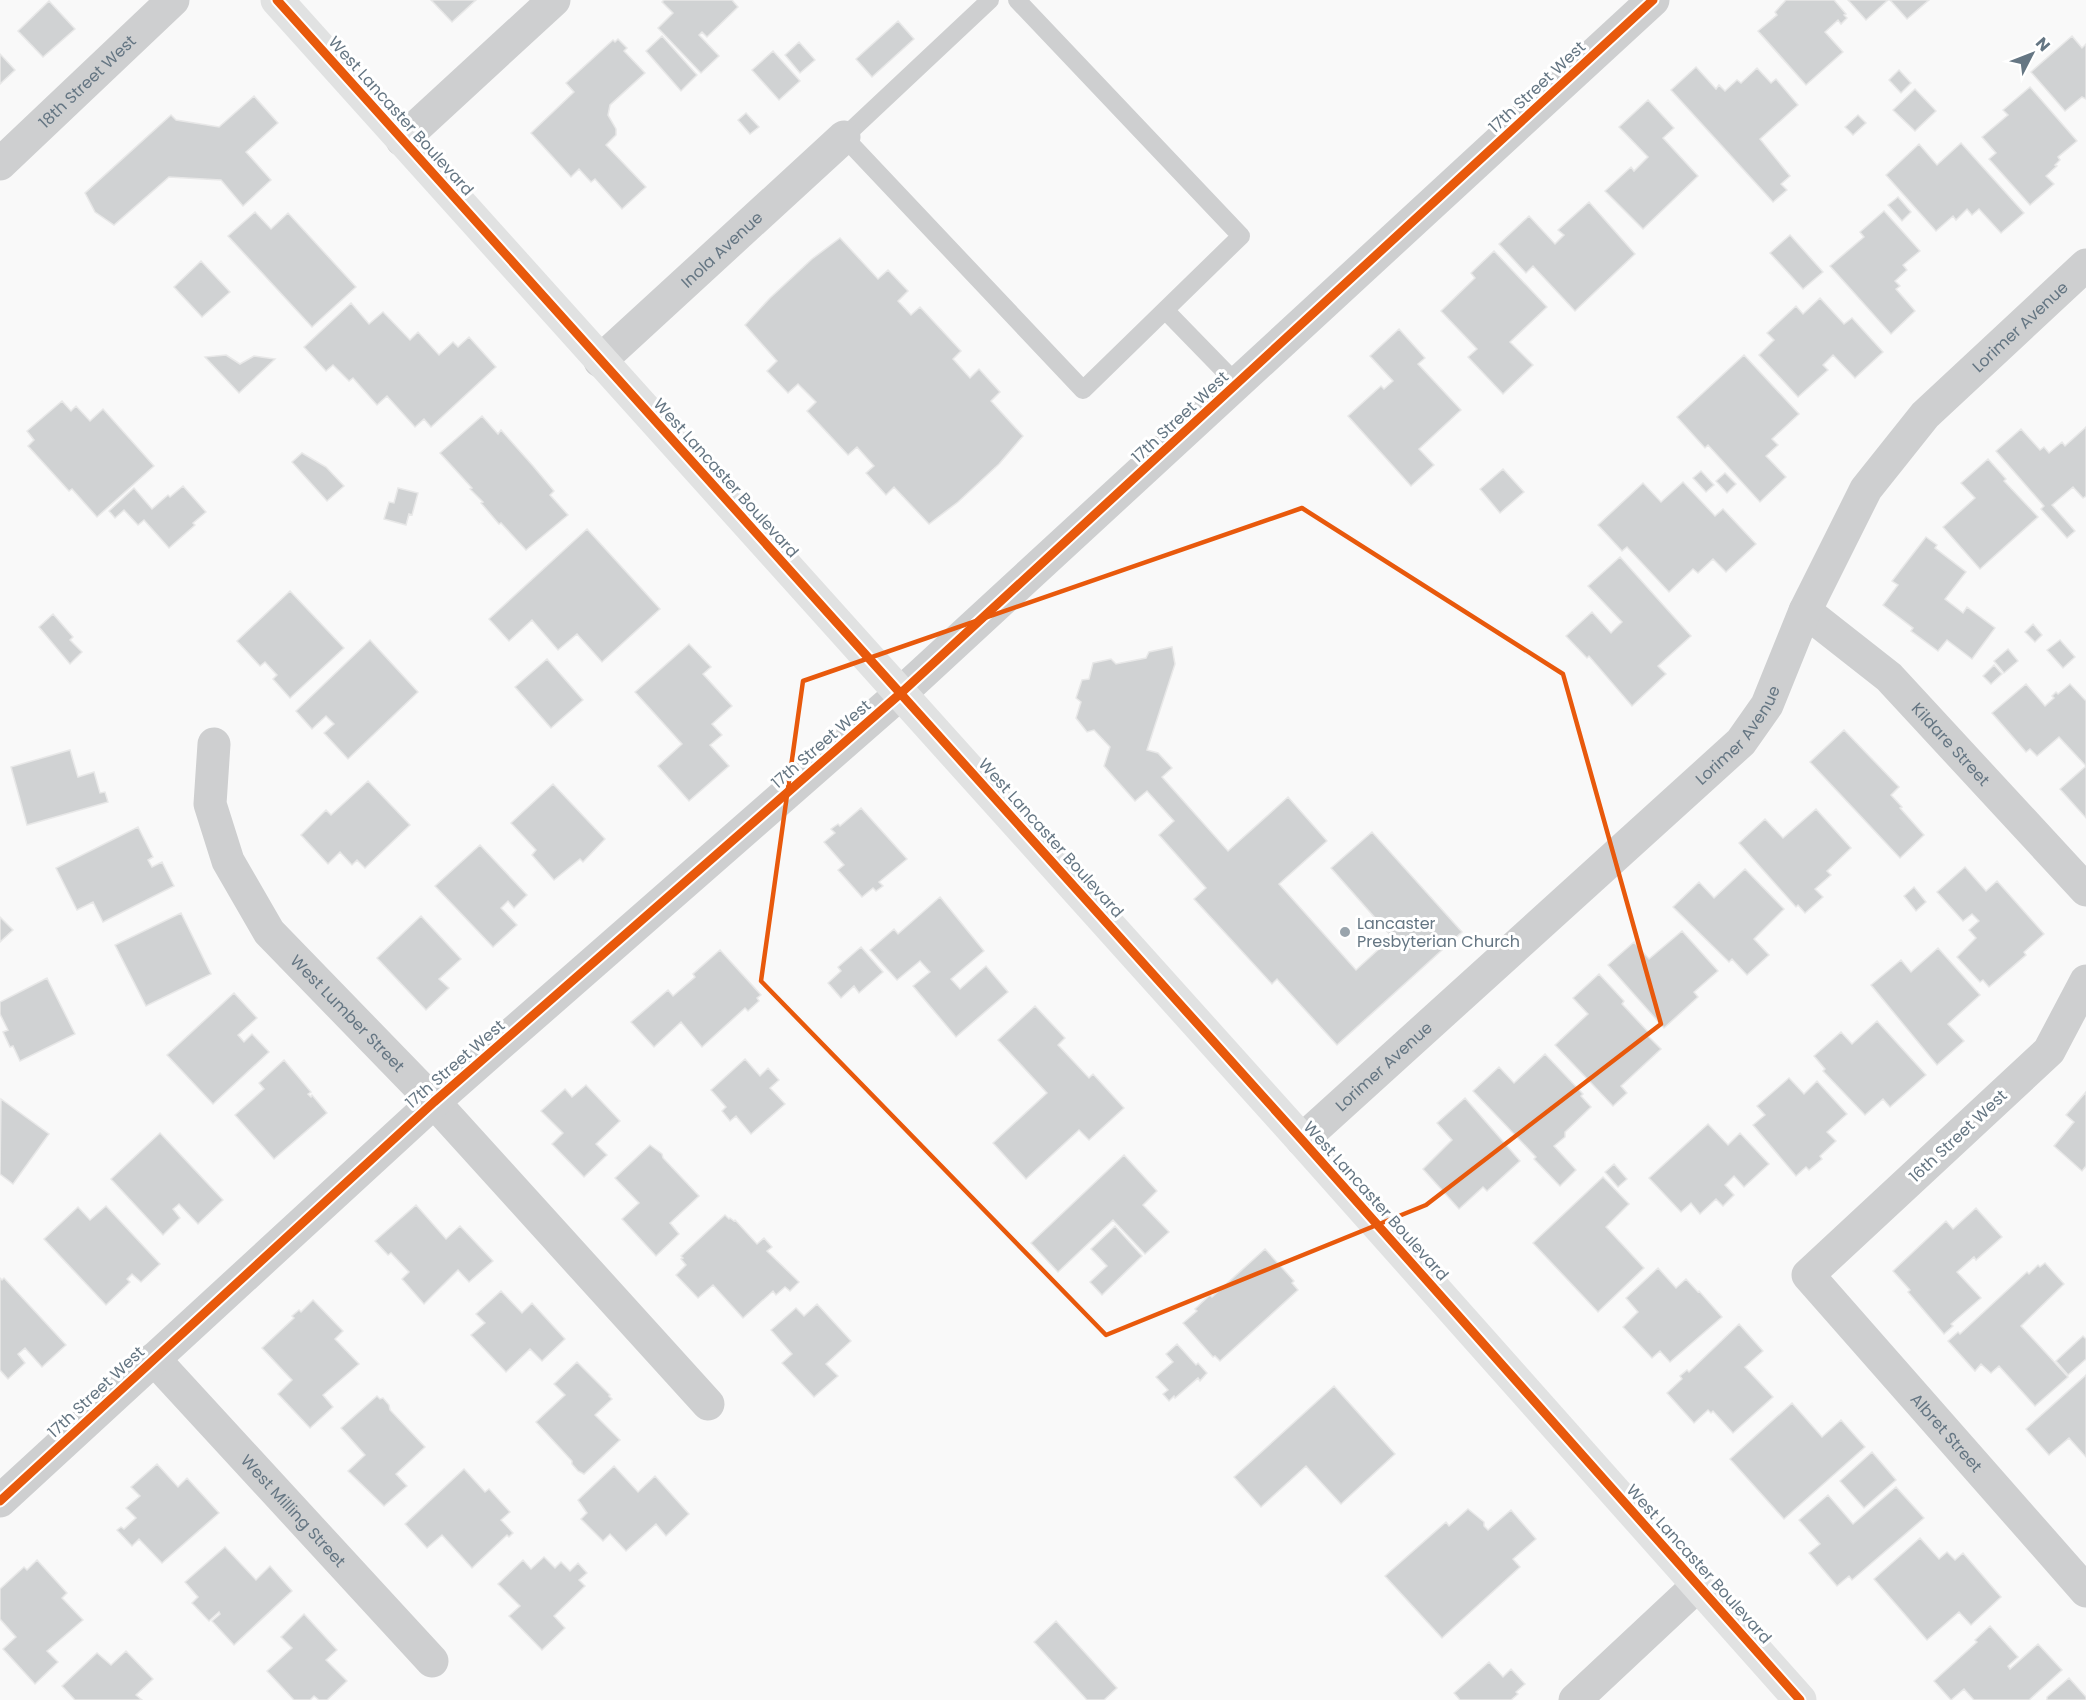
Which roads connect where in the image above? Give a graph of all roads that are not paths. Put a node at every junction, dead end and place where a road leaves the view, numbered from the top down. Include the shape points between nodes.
1 (174, 0) edge
2 (277, 0) edge
3 (554, 0) edge
4 (990, 0) edge
5 (1017, 0) edge
6 (1653, 0) edge
7 (844, 136) junction
8 (402, 140) junction
9 (0, 164) edge
10 (2086, 265) edge
11 (1165, 310) junction
12 (600, 362) junction
13 (1237, 384) junction
14 (1804, 611) junction
15 (901, 693) junction
16 (214, 744) dead end
17 (2086, 890) edge
18 (2086, 981) edge
19 (434, 1102) junction
20 (1302, 1140) junction
21 (1808, 1275) joint
22 (154, 1359) junction
23 (708, 1404) dead end
24 (0, 1501) edge
25 (1698, 1585) junction
26 (2086, 1591) edge
27 (432, 1661) dead end
28 (1575, 1700) edge
29 (1800, 1700) edge

1 - 9 street, 18th Street West
2 - 8 street, West Lancaster Boulevard
3 - 8 street
4 - 7 lane
5 - 11 lane via 1241,236
6 - 13 street, 17th Street West
7 - 11 lane via 1083,390
7 - 12 street, Inola Avenue
8 - 12 street, West Lancaster Boulevard
10 - 14 street, Lorimer Avenue via 1925,415 1866,489
11 - 13 lane
12 - 15 street, West Lancaster Boulevard
13 - 15 street, 17th Street West
14 - 17 street, Kildare Street via 1889,677
14 - 20 street, Lorimer Avenue via 1767,705 1741,742
15 - 19 street, 17th Street West
15 - 20 street, West Lancaster Boulevard
16 - 19 street, West Lumber Street via 210,804 228,861 269,932
18 - 21 street, 16th Street West via 2049,1051
19 - 22 street, 17th Street West
19 - 23 street, West Lumber Street
20 - 25 street, West Lancaster Boulevard
21 - 26 street, Albret Street
22 - 24 street, 17th Street West
22 - 27 street, West Milling Street
25 - 28 street
25 - 29 street, West Lancaster Boulevard

